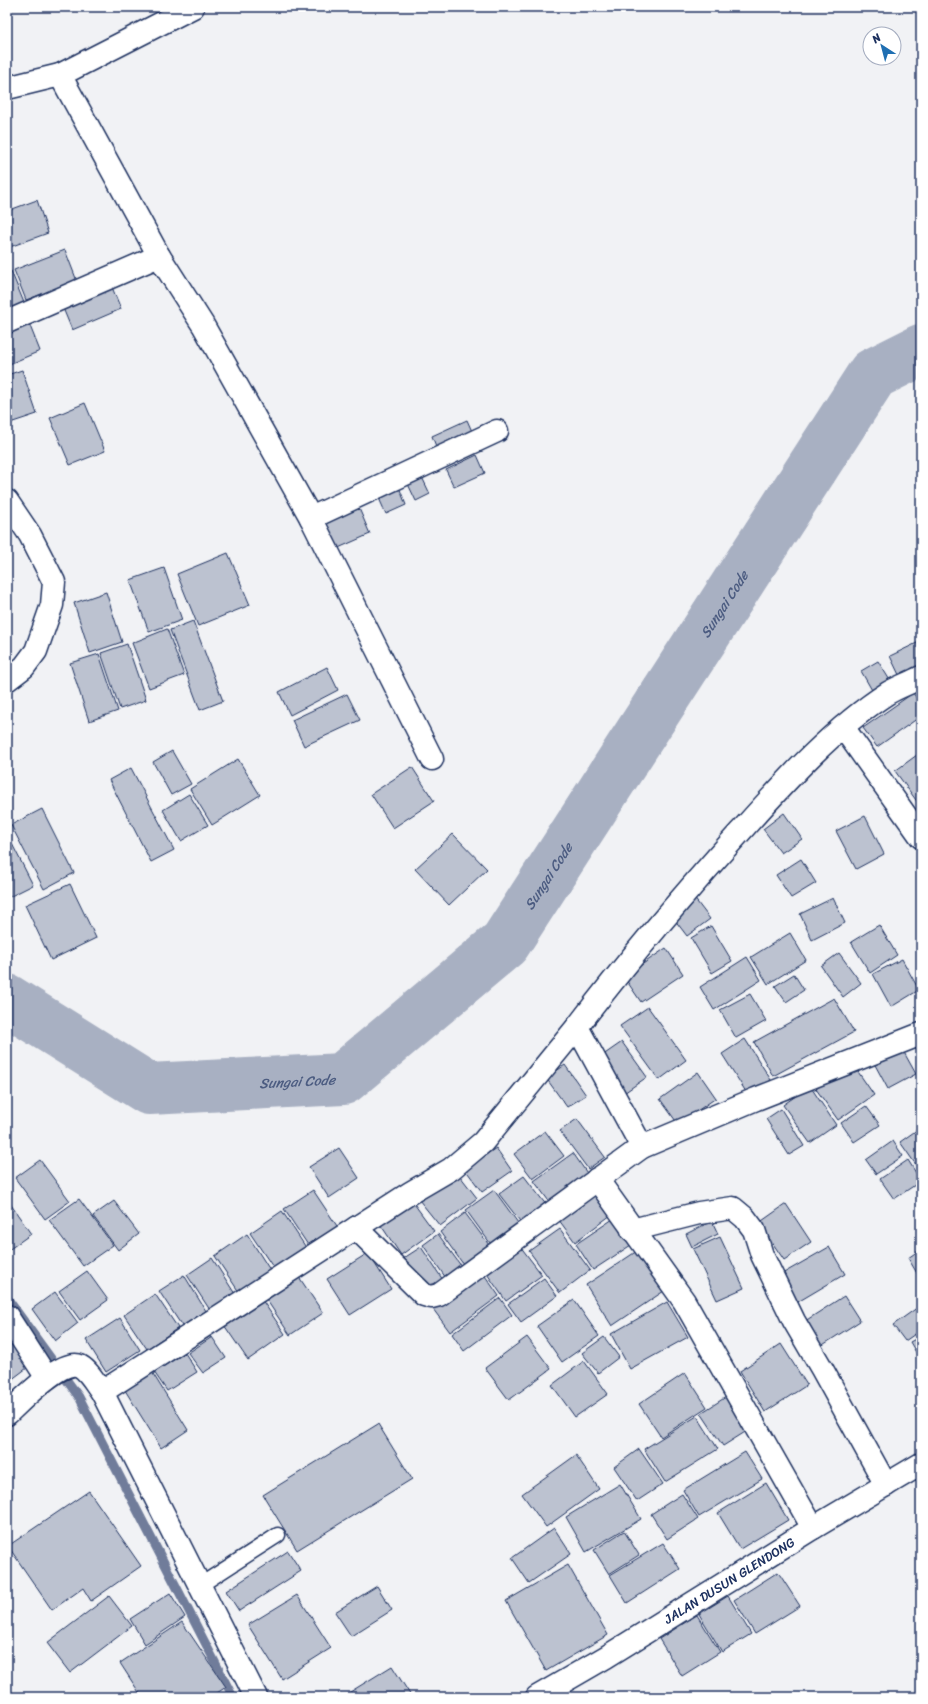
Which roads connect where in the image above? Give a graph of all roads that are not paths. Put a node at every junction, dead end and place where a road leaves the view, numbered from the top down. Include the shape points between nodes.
1 (193, 7) edge
2 (60, 75) junction
3 (7, 88) edge
4 (159, 256) junction
5 (7, 322) edge
6 (497, 431) dead end
7 (7, 501) edge
8 (311, 518) junction
9 (921, 677) edge
10 (7, 680) edge
11 (843, 728) junction
12 (432, 758) dead end
13 (921, 837) edge
14 (577, 1027) junction
15 (921, 1034) edge
16 (642, 1147) junction
17 (597, 1179) junction
18 (356, 1228) junction
19 (632, 1230) junction
20 (7, 1316) edge
21 (56, 1373) junction
22 (102, 1392) junction
23 (7, 1414) edge
24 (921, 1464) edge
25 (886, 1485) junction
26 (813, 1528) junction
27 (278, 1535) dead end
28 (199, 1586) junction
29 (256, 1697) edge
30 (537, 1697) edge

1 - 2 street
2 - 3 street
2 - 4 street
4 - 5 street
4 - 8 street via 203,325
6 - 8 street
7 - 10 street via 30,536 54,582 52,605 36,651 24,667
8 - 12 street
9 - 11 street via 889,693
11 - 13 street
11 - 14 street via 784,784 703,873 630,958
14 - 16 street
14 - 18 street via 482,1142 451,1169 410,1192
15 - 16 street
16 - 17 street
17 - 18 street via 439,1295 430,1297 424,1295
17 - 19 street
18 - 22 street
19 - 25 street via 699,1213 733,1208 745,1218 754,1230 762,1255 794,1322
19 - 26 street via 684,1301
20 - 21 street
21 - 22 street via 79,1366
21 - 23 street
22 - 28 street
24 - 25 street, JALAN DUSUN GLENDONG
25 - 26 street, JALAN DUSUN GLENDONG
26 - 30 street, JALAN DUSUN GLENDONG via 613,1653
27 - 28 lane
28 - 29 street

